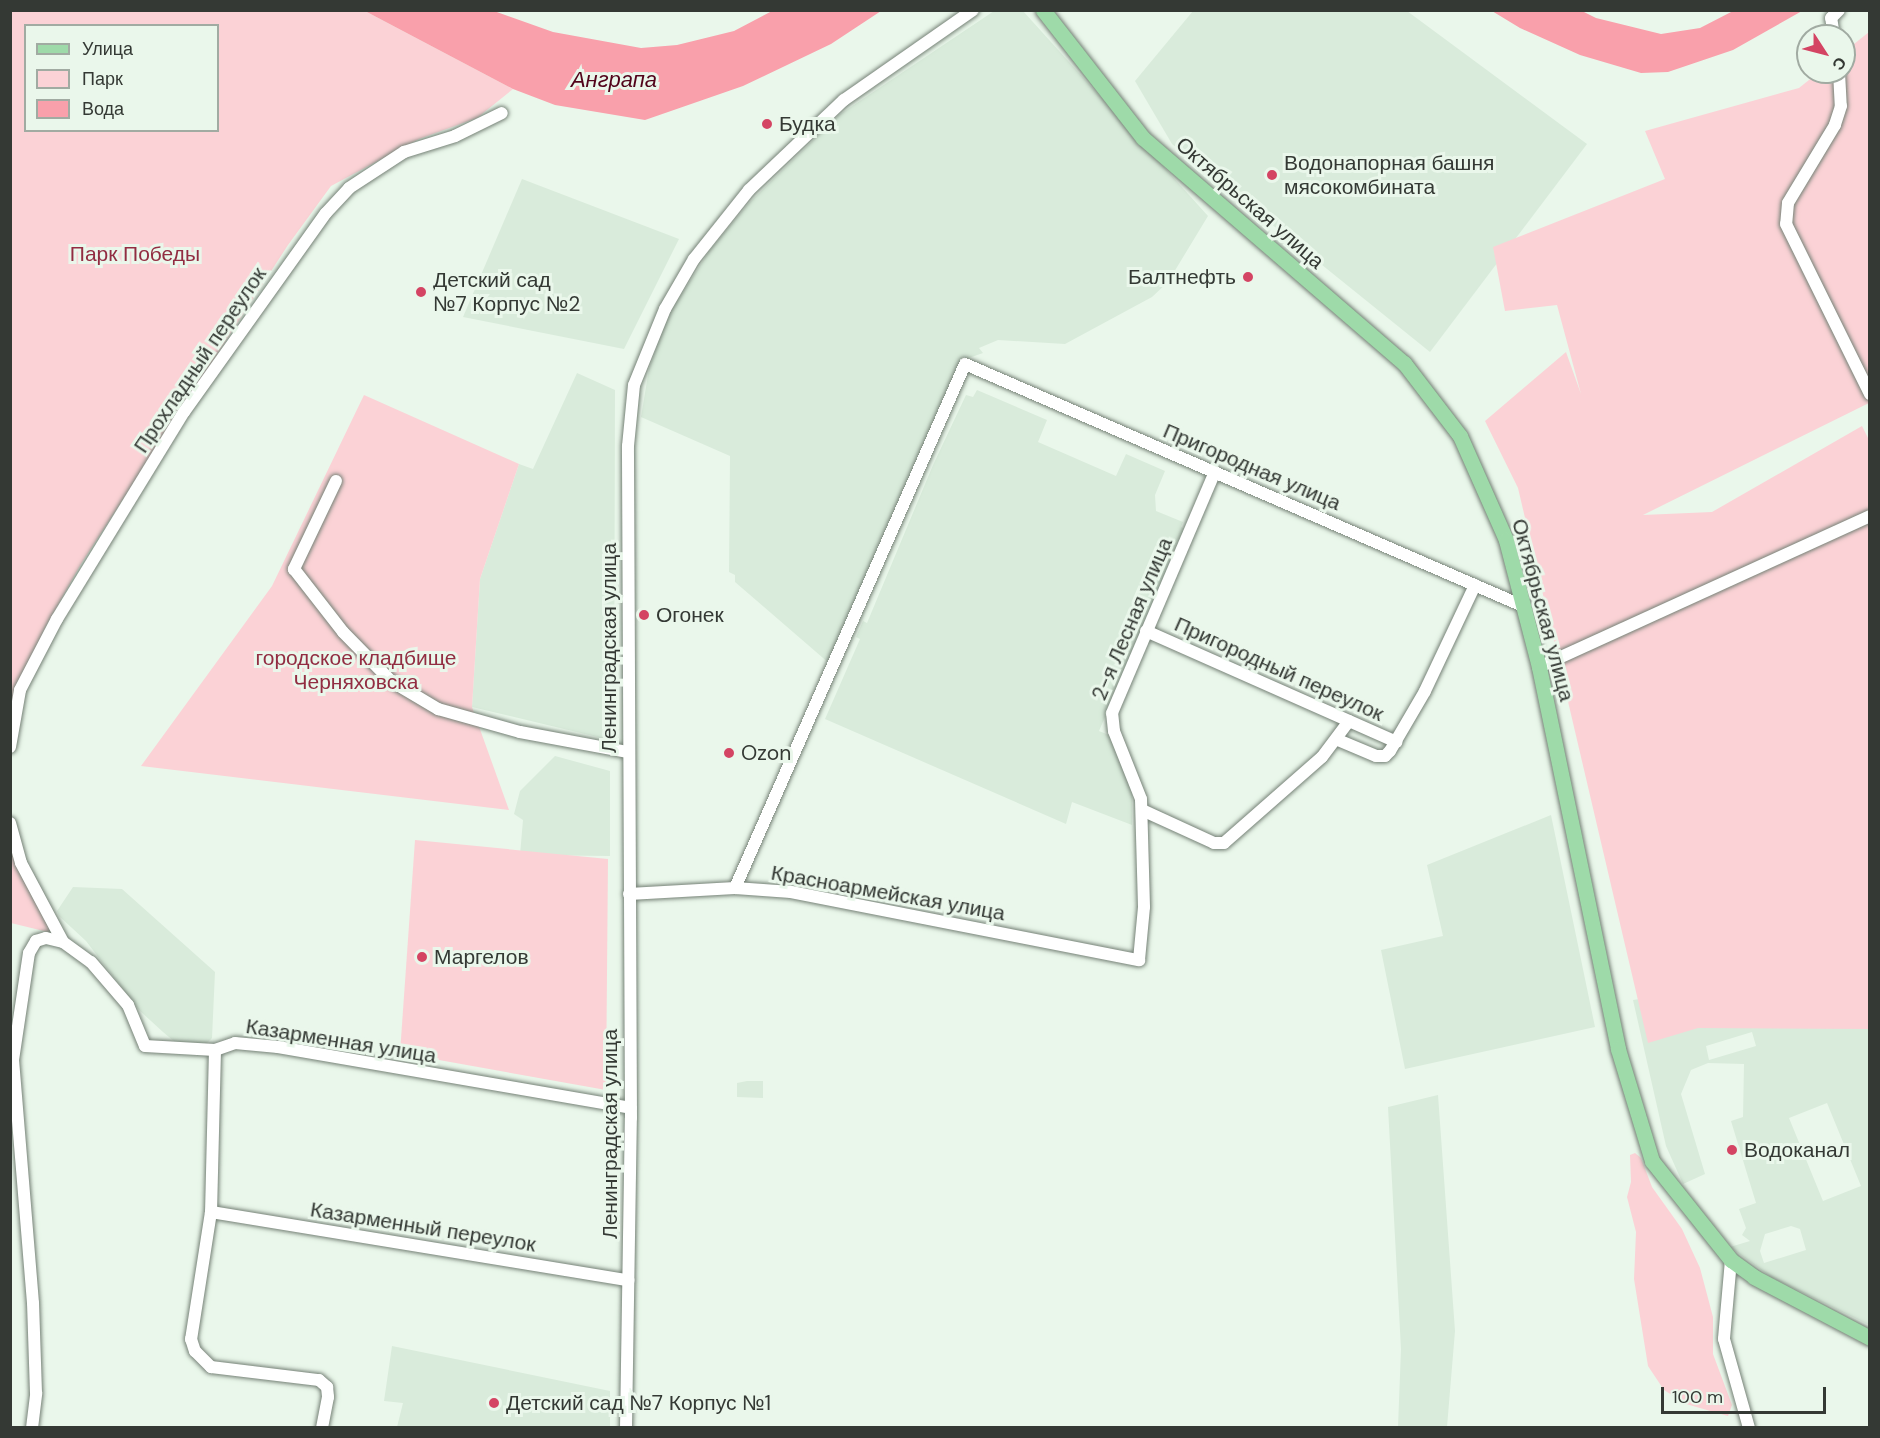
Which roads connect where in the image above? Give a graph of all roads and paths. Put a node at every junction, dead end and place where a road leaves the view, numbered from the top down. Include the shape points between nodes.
1 (973, 10) edge
2 (1042, 10) edge
3 (1839, 10) edge
4 (1832, 24) edge
5 (1840, 84) edge
6 (502, 113) dead end
7 (1869, 394) edge
8 (1215, 472) junction
9 (336, 481) dead end
10 (1869, 516) edge
11 (1475, 585) junction
12 (1523, 606) junction
13 (1146, 631) junction
14 (1539, 667) junction
15 (1349, 721) junction
16 (1338, 740) junction
17 (1396, 742) junction
18 (10, 747) edge
19 (628, 752) junction
20 (1142, 810) junction
21 (10, 823) edge
22 (735, 888) junction
23 (629, 894) junction
24 (63, 942) junction
25 (1139, 960) joint
26 (215, 1050) junction
27 (631, 1108) junction
28 (211, 1212) junction
29 (1731, 1260) junction
30 (628, 1280) junction
31 (1869, 1338) edge
32 (32, 1428) edge
33 (322, 1428) edge
34 (626, 1428) edge
35 (1749, 1428) edge

1 - 19 street, Ленинградская улица via 844,100 749,190 694,259 665,309 634,385 628,446
2 - 12 main road, Октябрьская улица via 1143,138 1404,363 1434,400 1460,436 1485,486 1506,540
3 - 4 street via 1831,18
5 - 7 street via 1841,106 1835,125 1788,203 1786,224
6 - 18 street, Прохладный переулок via 454,136 404,152 350,188 326,213 184,412 62,610 20,690
8 - 11 street, Пригородная улица
8 - 13 street, 2-я Лесная улица
8 - 22 street, Пригородная улица via 965,364
9 - 19 street via 294,569 343,632 391,681 438,709 520,732
10 - 14 street
11 - 12 street, Пригородная улица
11 - 17 street
12 - 14 main road, Октябрьская улица
13 - 15 street, Пригородный переулок
13 - 20 street, 2-я Лесная улица via 1112,720 1136,780
14 - 29 main road, Октябрьская улица via 1618,1049 1652,1161
15 - 16 street
15 - 17 street, Пригородный переулок
16 - 17 street via 1381,758
16 - 20 street via 1224,843 1214,843
19 - 23 street, Ленинградская улица
20 - 25 street, 2-я Лесная улица via 1144,907
21 - 24 street via 21,863
22 - 23 street, Красноармейская улица
22 - 25 street, Красноармейская улица via 791,892 861,904
23 - 27 street, Ленинградская улица
24 - 26 street, Казарменная улица via 91,962 128,1005 145,1046
24 - 32 street via 46,938 36,941 29,953 13,1060 33,1303 36,1393
26 - 27 street, Казарменная улица via 228,1043 269,1046
26 - 28 street
27 - 30 street, Ленинградская улица
28 - 30 street, Казарменный переулок
28 - 33 street via 191,1339 202,1360 223,1370 319,1380 327,1388 328,1397
29 - 31 main road, Октябрьская улица via 1754,1278
29 - 35 street via 1724,1339
30 - 34 street, Ленинградская улица

